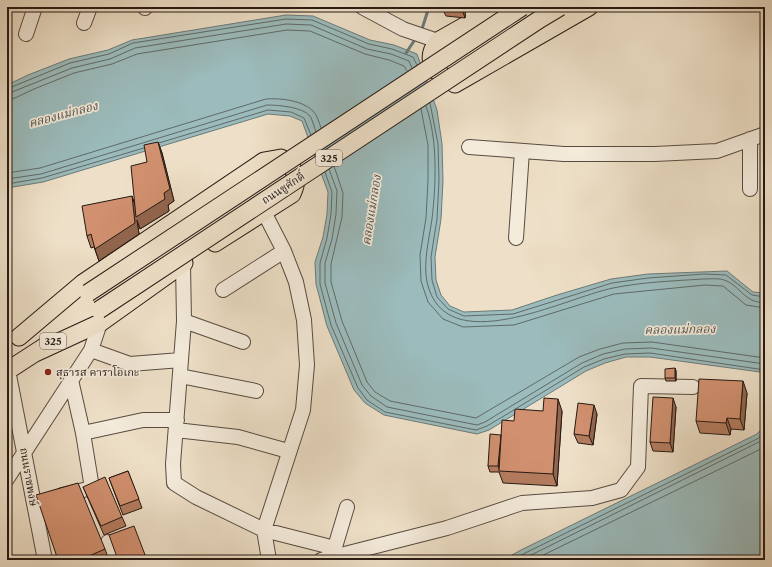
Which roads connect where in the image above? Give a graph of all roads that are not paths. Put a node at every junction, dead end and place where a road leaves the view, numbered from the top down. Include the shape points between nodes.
1 (36, 7) edge
2 (90, 7) edge
3 (362, 7) edge
4 (522, 7) edge
5 (560, 7) edge
6 (589, 7) edge
7 (483, 11) edge
8 (84, 23) dead end
9 (26, 34) dead end
10 (432, 39) junction
11 (765, 134) edge
12 (750, 139) junction
13 (469, 147) dead end
14 (522, 151) junction
15 (750, 189) dead end
16 (264, 212) junction
17 (516, 238) dead end
18 (284, 251) junction
19 (183, 264) junction
20 (223, 290) dead end
21 (100, 317) junction
22 (184, 321) junction
23 (13, 340) edge
24 (243, 342) dead end
25 (91, 350) junction
26 (181, 360) junction
27 (7, 371) edge
28 (180, 376) junction
29 (71, 380) junction
30 (693, 387) dead end
31 (256, 391) dead end
32 (177, 425) junction
33 (83, 433) junction
34 (24, 451) junction
35 (288, 451) junction
36 (7, 479) edge
37 (33, 500) junction
38 (347, 507) dead end
39 (264, 530) junction
40 (108, 542) edge
41 (327, 558) edge
42 (45, 560) edge
43 (114, 560) edge
44 (269, 560) edge

1 - 9 street
2 - 8 street
3 - 10 street via 403,29
4 - 23 main road, ถนนชูศักดิ์ / 325, bridge
5 - 21 main road, ถนนชูศักดิ์ / 325, bridge via 540,18
6 - 10 main road via 455,84 438,74 432,60
7 - 10 main road
11 - 12 street
12 - 14 street via 717,151 564,154
12 - 15 street
13 - 14 street
14 - 17 street
16 - 18 street
16 - 19 main road
16 - 23 main road via 292,194 298,182 294,167 281,158 264,161 83,283
18 - 20 street
18 - 35 street via 296,282 304,320 307,365 303,410
19 - 21 main road
19 - 22 street
21 - 25 street
21 - 27 main road, ถนนชูศักดิ์ / 325
22 - 24 street
22 - 26 street
25 - 26 street via 130,364
25 - 29 street
26 - 28 street
27 - 34 street, ถนนราชพงษ์
28 - 31 street
28 - 32 street
29 - 33 street
29 - 34 street
30 - 41 street via 641,386 638,467 621,490 592,498 522,503 447,528
32 - 33 street via 143,420
32 - 35 street via 238,437
32 - 39 street via 172,464 174,483 196,497
33 - 37 street via 92,488
34 - 36 street
34 - 37 street, ถนนราชพงษ์
35 - 39 street
37 - 42 street, ถนนราชพงษ์
38 - 41 street
39 - 41 street via 327,546
39 - 44 street
40 - 43 street

